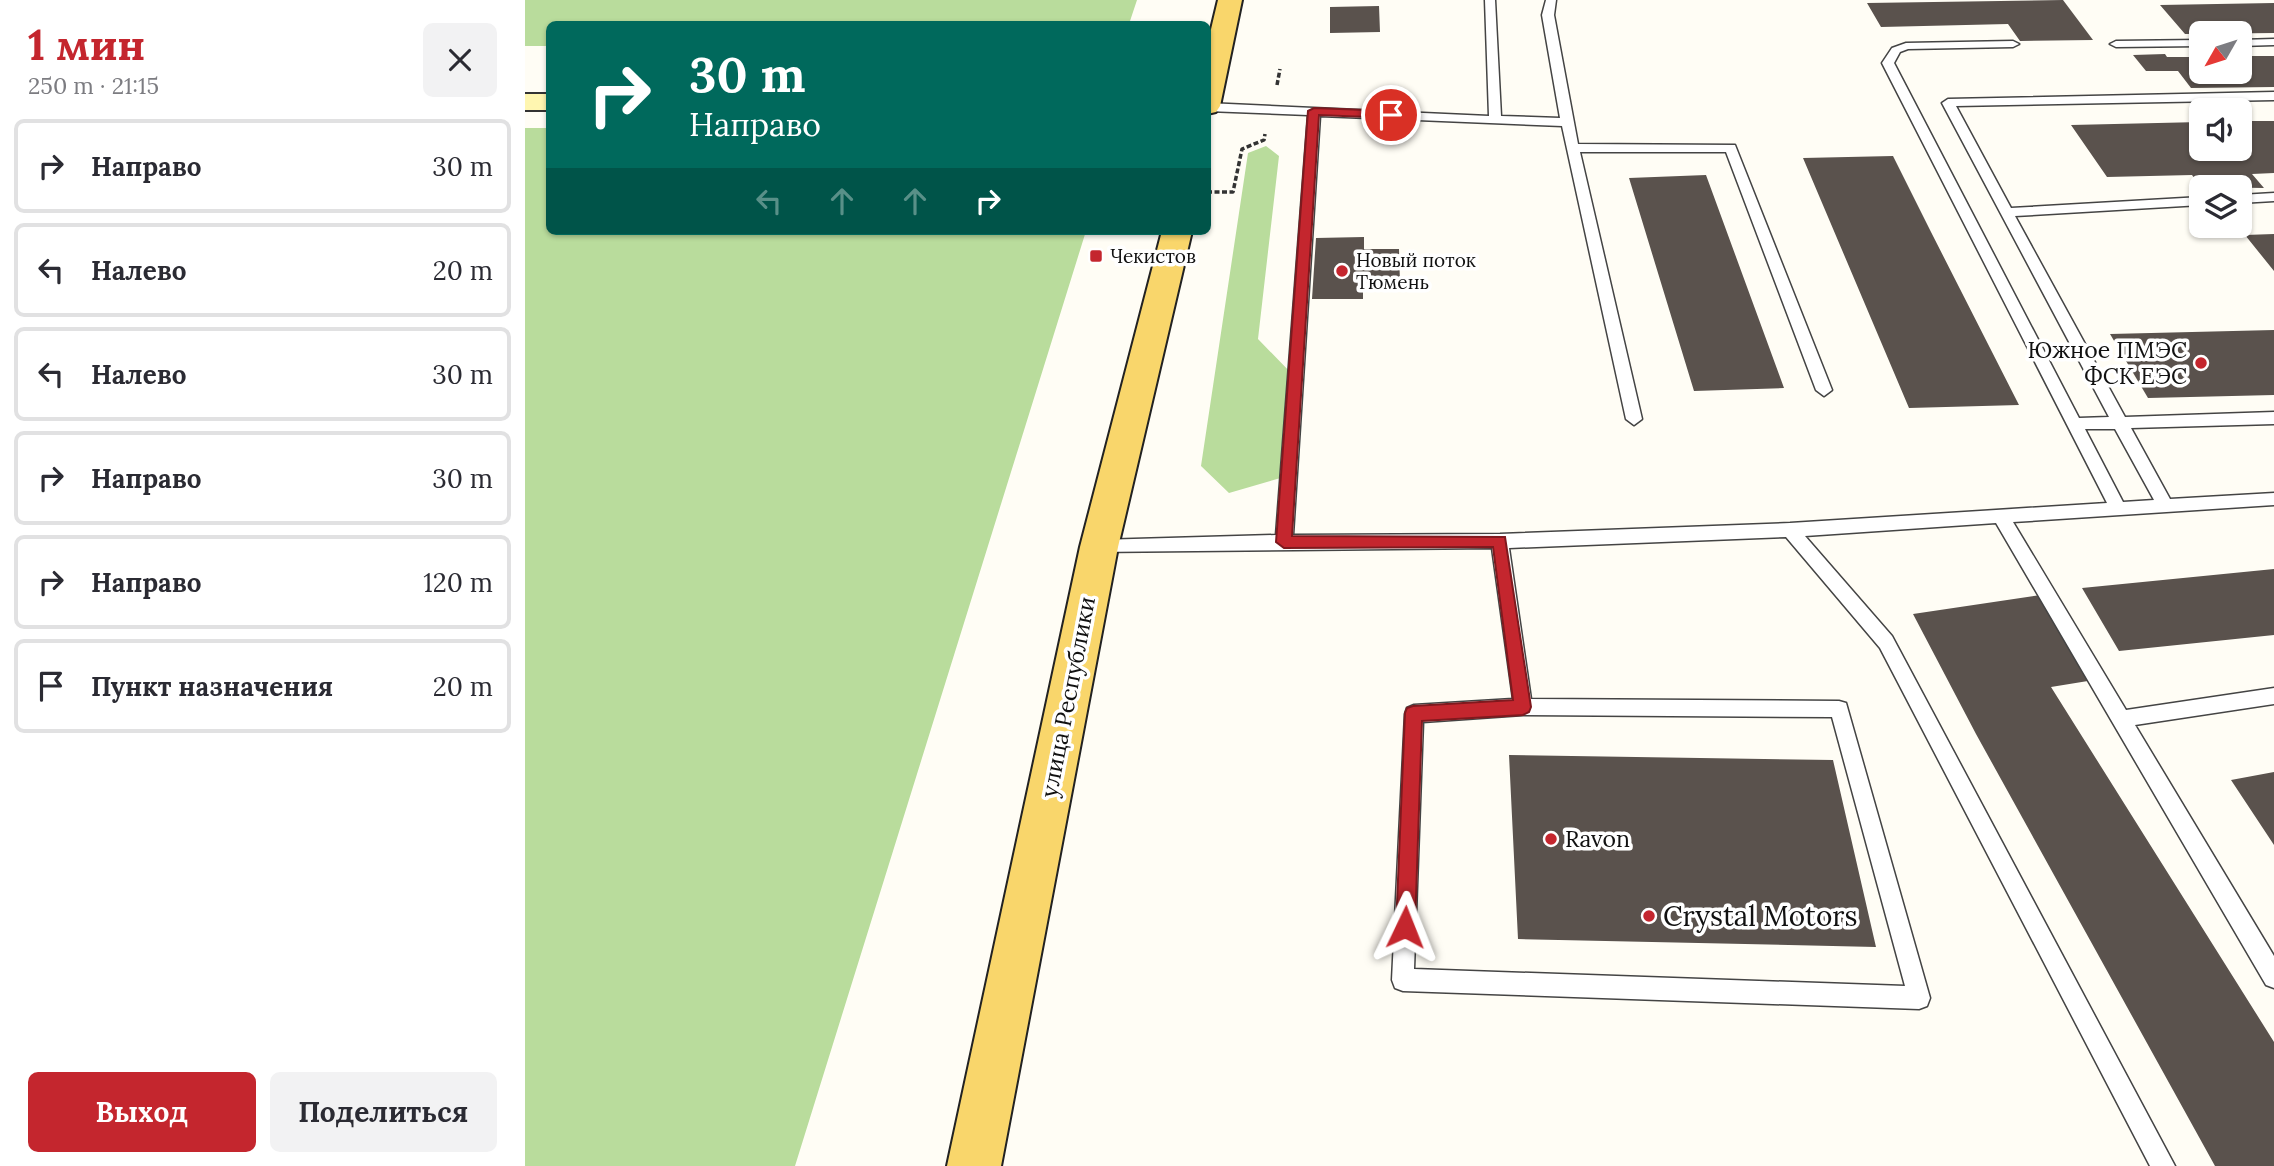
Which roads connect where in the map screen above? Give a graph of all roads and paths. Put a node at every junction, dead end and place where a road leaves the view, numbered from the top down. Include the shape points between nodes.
1 (1230, 0) edge
2 (1490, 0) edge
3 (1551, 0) edge
4 (2189, 43) edge
5 (2252, 43) edge
6 (2274, 43) edge
7 (2013, 44) dead end
8 (2116, 44) dead end
9 (1280, 69) dead end
10 (1211, 88) edge
11 (2274, 96) edge
12 (525, 102) edge
13 (546, 102) edge
14 (1211, 107) edge
15 (1271, 109) junction
16 (1314, 111) junction
17 (1495, 120) junction
18 (1567, 122) junction
19 (1572, 148) junction
20 (1211, 192) edge
21 (2274, 197) edge
22 (2252, 198) edge
23 (2189, 202) edge
24 (2006, 212) junction
25 (1176, 235) edge
26 (1824, 390) dead end
27 (2274, 418) edge
28 (1634, 419) dead end
29 (2118, 422) junction
30 (2072, 424) junction
31 (2274, 499) edge
32 (2165, 506) junction
33 (2117, 509) junction
34 (2002, 518) junction
35 (1790, 530) junction
36 (1500, 541) junction
37 (1284, 542) junction
38 (1098, 547) junction
39 (2274, 696) edge
40 (1523, 707) junction
41 (2121, 719) junction
42 (2274, 978) edge
43 (974, 1166) edge
44 (2164, 1166) edge

1 - 10 main road
2 - 17 lane
3 - 18 lane via 1548,15
4 - 8 lane
5 - 6 lane
7 - 30 lane via 1906,46 1896,50 1888,63
9 - 15 path
11 - 24 lane via 1948,103
12 - 13 main road
14 - 15 lane
15 - 16 lane
15 - 20 path via 1264,140 1242,149 1234,192
16 - 17 lane
16 - 37 lane
17 - 18 lane
18 - 19 lane
19 - 26 lane via 1731,148
19 - 28 lane
21 - 22 lane
23 - 24 lane
24 - 29 lane
25 - 38 main road, улица Республики
27 - 29 lane
29 - 30 lane
29 - 32 lane
30 - 33 lane
31 - 32 lane
32 - 33 lane
33 - 34 lane
34 - 35 lane
34 - 41 lane
35 - 36 lane
35 - 44 lane via 1885,642
36 - 37 lane
36 - 40 lane
37 - 38 lane
38 - 43 main road, улица Республики
39 - 41 lane
40 - 40 lane via 1413,713 1403,980 1919,998 1839,709
41 - 42 lane

